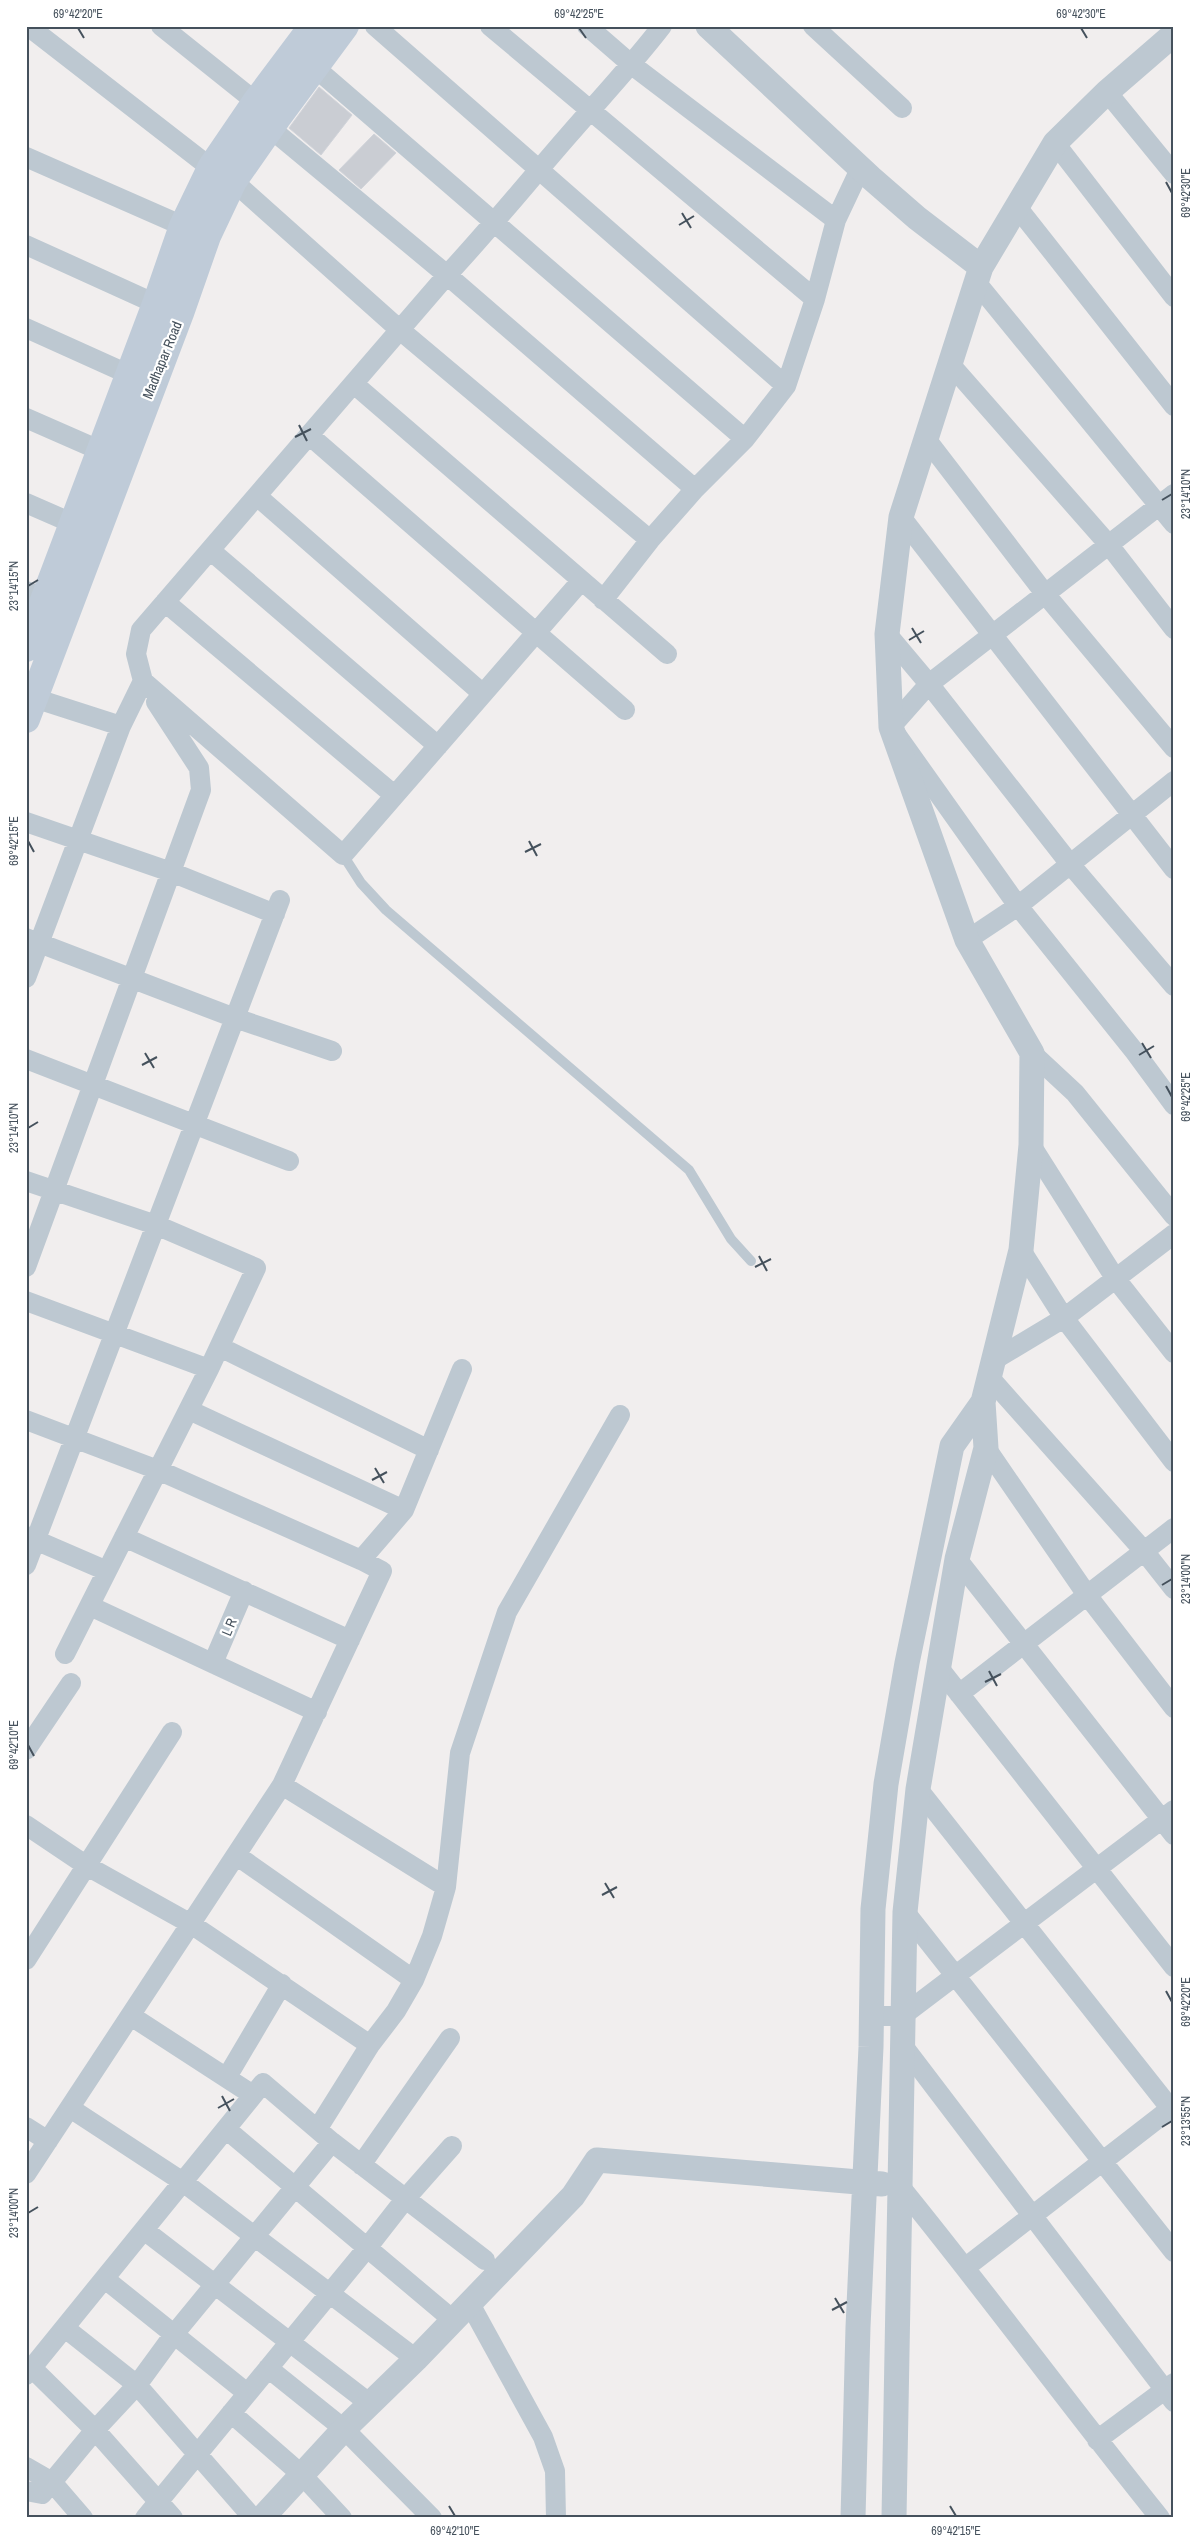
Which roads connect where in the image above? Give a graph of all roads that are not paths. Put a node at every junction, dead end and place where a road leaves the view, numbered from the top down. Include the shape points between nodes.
1 (28, 26) edge
2 (161, 26) edge
3 (345, 26) edge
4 (375, 26) edge
5 (490, 26) edge
6 (587, 26) edge
7 (662, 26) edge
8 (708, 26) edge
9 (813, 26) edge
10 (1174, 34) edge
11 (307, 41) edge
12 (632, 65) junction
13 (1107, 92) junction
14 (256, 102) junction
15 (902, 108) dead end
16 (590, 111) junction
17 (270, 128) junction
18 (1055, 143) junction
19 (26, 157) edge
20 (540, 169) junction
21 (866, 173) junction
22 (1174, 174) edge
23 (222, 175) junction
24 (1016, 207) junction
25 (836, 220) junction
26 (496, 222) junction
27 (183, 226) junction
28 (26, 245) edge
29 (979, 275) junction
30 (447, 276) junction
31 (1174, 297) edge
32 (814, 299) junction
33 (156, 304) junction
34 (26, 328) edge
35 (400, 330) junction
36 (951, 365) junction
37 (128, 374) junction
38 (354, 384) junction
39 (786, 386) junction
40 (1174, 406) edge
41 (26, 418) edge
42 (309, 435) junction
43 (745, 439) junction
44 (927, 440) junction
45 (99, 450) junction
46 (695, 490) junction
47 (257, 496) junction
48 (1166, 500) edge
49 (26, 503) edge
50 (901, 517) junction
51 (72, 523) junction
52 (1174, 524) edge
53 (650, 540) junction
54 (1109, 545) junction
55 (210, 550) junction
56 (581, 581) junction
57 (1046, 594) junction
58 (36, 595) edge
59 (603, 600) junction
60 (165, 602) junction
61 (1174, 629) edge
62 (536, 633) junction
63 (887, 634) junction
64 (992, 637) junction
65 (26, 648) edge
66 (667, 654) dead end
67 (143, 681) junction
68 (929, 684) junction
69 (483, 694) junction
70 (30, 709) edge
71 (626, 710) dead end
72 (121, 726) junction
73 (891, 726) junction
74 (438, 746) junction
75 (1174, 748) edge
76 (1174, 781) edge
77 (394, 795) junction
78 (1130, 816) junction
79 (26, 822) edge
80 (79, 839) junction
81 (343, 855) junction
82 (1070, 864) junction
83 (1174, 869) edge
84 (171, 872) junction
85 (1018, 906) junction
86 (33, 940) edge
87 (967, 940) junction
88 (26, 978) edge
89 (132, 980) junction
90 (1174, 986) edge
91 (235, 1018) junction
92 (332, 1051) dead end
93 (1032, 1053) junction
94 (26, 1059) edge
95 (93, 1084) junction
96 (1174, 1105) edge
97 (195, 1123) junction
98 (1031, 1145) junction
99 (289, 1161) dead end
100 (26, 1181) edge
101 (54, 1191) junction
102 (1174, 1216) edge
103 (156, 1226) junction
104 (1174, 1234) edge
105 (1021, 1250) junction
106 (751, 1261) dead end
107 (26, 1267) edge
108 (1115, 1278) junction
109 (26, 1301) edge
110 (1064, 1318) junction
111 (115, 1334) junction
112 (220, 1347) junction
113 (1174, 1353) edge
114 (462, 1368) dead end
115 (210, 1369) junction
116 (992, 1369) junction
117 (983, 1402) junction
118 (189, 1410) junction
119 (620, 1415) dead end
120 (26, 1420) edge
121 (74, 1439) junction
122 (986, 1448) junction
123 (429, 1450) junction
124 (1174, 1462) edge
125 (158, 1470) junction
126 (404, 1510) junction
127 (1174, 1528) edge
128 (124, 1537) junction
129 (31, 1538) edge
130 (1144, 1551) junction
131 (957, 1559) junction
132 (360, 1560) junction
133 (26, 1565) edge
134 (107, 1571) junction
135 (1174, 1589) edge
136 (244, 1592) junction
137 (1087, 1595) junction
138 (90, 1606) junction
139 (350, 1640) junction
140 (1023, 1644) junction
141 (65, 1654) dead end
142 (213, 1663) junction
143 (939, 1668) junction
144 (71, 1683) dead end
145 (959, 1694) junction
146 (1174, 1708) edge
147 (316, 1712) junction
148 (172, 1732) dead end
149 (26, 1750) edge
150 (282, 1785) junction
151 (918, 1789) junction
152 (1170, 1821) edge
153 (26, 1825) edge
154 (236, 1855) junction
155 (87, 1866) junction
156 (1096, 1870) junction
157 (446, 1887) junction
158 (905, 1912) junction
159 (191, 1924) junction
160 (1024, 1925) junction
161 (26, 1960) edge
162 (1174, 1967) edge
163 (957, 1977) junction
164 (414, 1980) junction
165 (282, 1984) junction
166 (131, 2016) junction
167 (870, 2016) junction
168 (902, 2016) junction
169 (450, 2038) dead end
170 (370, 2046) junction
171 (904, 2047) junction
172 (226, 2077) junction
173 (253, 2095) junction
174 (70, 2108) junction
175 (1173, 2109) edge
176 (26, 2126) edge
177 (226, 2129) junction
178 (325, 2135) junction
179 (48, 2141) junction
180 (452, 2146) dead end
181 (1102, 2161) junction
182 (361, 2165) junction
183 (26, 2174) edge
184 (183, 2182) junction
185 (864, 2182) junction
186 (899, 2185) junction
187 (294, 2188) junction
188 (406, 2198) junction
189 (1032, 2216) junction
190 (144, 2230) junction
191 (254, 2237) junction
192 (367, 2248) junction
193 (1174, 2252) edge
194 (485, 2260) dead end
195 (966, 2267) junction
196 (105, 2278) junction
197 (215, 2284) junction
198 (329, 2294) junction
199 (475, 2296) junction
200 (453, 2320) junction
201 (65, 2328) junction
202 (175, 2333) junction
203 (291, 2341) junction
204 (416, 2359) junction
205 (268, 2368) junction
206 (29, 2372) edge
207 (137, 2385) junction
208 (1171, 2392) edge
209 (248, 2393) junction
210 (369, 2403) junction
211 (232, 2413) junction
212 (344, 2429) junction
213 (95, 2430) junction
214 (1097, 2440) junction
215 (197, 2454) junction
216 (26, 2466) edge
217 (301, 2474) junction
218 (52, 2482) junction
219 (26, 2491) edge
220 (158, 2502) junction
221 (83, 2518) edge
222 (145, 2518) edge
223 (173, 2518) edge
224 (253, 2518) edge
225 (262, 2518) edge
226 (342, 2518) edge
227 (432, 2518) edge
228 (556, 2518) edge
229 (853, 2518) edge
230 (894, 2518) edge
231 (1160, 2518) edge

1 - 23 street
2 - 14 street
3 - 11 main road, Madhapar Road
4 - 20 street
5 - 16 street
6 - 12 street
7 - 12 street
8 - 21 street
9 - 15 street
10 - 13 street
11 - 14 main road, Madhapar Road
11 - 17 main road, Madhapar Road
11 - 26 street
12 - 16 street
12 - 25 street
13 - 18 street
13 - 22 street
14 - 23 main road, Madhapar Road
16 - 20 street
16 - 32 street
17 - 23 main road, Madhapar Road
17 - 30 street
18 - 24 street
18 - 31 street
19 - 27 street
20 - 26 street
20 - 39 street
21 - 25 street
21 - 29 street
23 - 27 main road, Madhapar Road
23 - 35 street
23 - 70 main road, Madhapar Road via 207,236 180,313
24 - 29 street
24 - 40 street
25 - 32 street
26 - 30 street
26 - 43 street
27 - 33 main road, Madhapar Road
28 - 33 street
29 - 36 street
29 - 48 street
30 - 35 street
30 - 46 street
32 - 39 street
33 - 37 main road, Madhapar Road
34 - 37 street
35 - 38 street
35 - 53 street
36 - 44 street
36 - 54 street
37 - 45 main road, Madhapar Road
38 - 42 street
38 - 56 street
39 - 43 street
41 - 45 street
42 - 47 street
42 - 62 street
43 - 46 street
44 - 50 street
44 - 57 street
45 - 51 main road, Madhapar Road
46 - 53 street
47 - 55 street
47 - 69 street
48 - 52 street
48 - 54 street
49 - 51 street
50 - 63 street
50 - 64 street
51 - 58 main road, Madhapar Road
53 - 59 street
54 - 57 street
54 - 61 street
55 - 60 street
55 - 74 street
56 - 59 street
56 - 62 street
57 - 64 street
57 - 75 street
58 - 65 main road, Madhapar Road
59 - 66 street
60 - 67 street via 141,630 136,654
60 - 77 street
62 - 69 street
62 - 71 street
63 - 68 street
63 - 73 street
64 - 68 street
64 - 78 street
67 - 72 street
67 - 81 street
67 - 84 street via 199,768 201,790
68 - 73 street
68 - 82 street
69 - 74 street
70 - 72 street
72 - 80 street
73 - 85 street
73 - 87 street
74 - 77 street
76 - 78 street
77 - 81 street
78 - 82 street
78 - 83 street
79 - 80 street
80 - 84 street
80 - 86 street
81 - 106 lane via 361,883 386,910 689,1170 731,1238
82 - 85 street
82 - 90 street
84 - 89 street
84 - 91 street via 278,907
85 - 87 street
85 - 96 street
86 - 88 street
86 - 89 street
87 - 93 street
89 - 91 street
89 - 95 street
91 - 92 street
91 - 97 street
93 - 98 street
93 - 102 street via 1075,1093
94 - 95 street
95 - 97 street
95 - 101 street
97 - 99 street
97 - 103 street
98 - 105 street
98 - 108 street
100 - 101 street
101 - 103 street
101 - 107 street
103 - 111 street
103 - 112 street via 256,1268
104 - 108 street
105 - 110 street
105 - 116 street
108 - 110 street
108 - 113 street
109 - 111 street
110 - 116 street
110 - 124 street
111 - 115 street
111 - 121 street
112 - 115 street
112 - 123 street
114 - 123 street
115 - 118 street
116 - 117 street
116 - 130 street
117 - 122 street
117 - 167 street via 952,1446 907,1663 886,1784 873,1910
118 - 125 street
118 - 126 street
119 - 157 street via 507,1612 460,1753
120 - 121 street
121 - 125 street
121 - 129 street
122 - 131 street
122 - 137 street
123 - 126 street
125 - 128 street
125 - 132 street
126 - 132 street
127 - 130 street
128 - 134 street
128 - 136 street
129 - 133 street
129 - 134 street
130 - 135 street
130 - 137 street
131 - 140 street
131 - 143 street
132 - 139 street via 382,1571
134 - 138 street
136 - 139 street
136 - 142 street, L R
137 - 140 street
137 - 146 street
138 - 141 street
138 - 142 street
139 - 147 street
140 - 145 street
140 - 152 street
142 - 147 street
143 - 145 street
143 - 151 street
144 - 149 street
145 - 156 street
147 - 150 street
148 - 155 street
150 - 154 street
150 - 157 street
151 - 158 street
151 - 160 street
152 - 156 street
153 - 155 street
154 - 159 street
154 - 164 street
155 - 159 street
155 - 161 street
156 - 160 street
156 - 162 street
157 - 164 street via 432,1936
158 - 163 street
158 - 168 street
159 - 165 street
159 - 166 street
160 - 163 street
160 - 175 street
163 - 168 street
163 - 181 street
164 - 170 street
165 - 170 street
165 - 172 street
166 - 172 street
166 - 174 street
167 - 168 street
167 - 185 street
168 - 171 street
169 - 182 street
170 - 178 street
171 - 186 street
171 - 189 street
172 - 173 street
173 - 177 street
173 - 178 street via 263,2083
174 - 179 street
174 - 184 street
175 - 181 street
176 - 179 street
177 - 184 street
177 - 187 street
178 - 182 street
178 - 187 street
179 - 183 street
180 - 188 street
181 - 189 street
181 - 193 street
182 - 188 street
184 - 190 street
184 - 191 street
185 - 186 street
185 - 199 street via 597,2160 572,2196
185 - 229 street
186 - 195 street
186 - 230 street
187 - 191 street
187 - 192 street
188 - 192 street
188 - 194 street
189 - 195 street
189 - 208 street
190 - 196 street
190 - 197 street
191 - 197 street
191 - 198 street
192 - 198 street
192 - 200 street
195 - 214 street
196 - 201 street
196 - 202 street
197 - 202 street
197 - 203 street
198 - 203 street
198 - 204 street
199 - 200 street
199 - 228 street via 543,2437 555,2471
200 - 204 street
201 - 206 street
201 - 207 street
202 - 207 street
202 - 209 street
203 - 205 street
203 - 210 street
204 - 210 street
205 - 209 street
205 - 212 street
206 - 213 street
207 - 213 street
207 - 215 street
208 - 214 street
209 - 211 street
210 - 212 street
211 - 215 street
211 - 217 street
212 - 217 street
212 - 227 street
213 - 218 street
213 - 220 street
214 - 231 street
215 - 220 street
215 - 224 street
216 - 218 street
217 - 225 street
217 - 226 street
218 - 219 street via 42,2494
218 - 221 street
220 - 222 street
220 - 223 street

